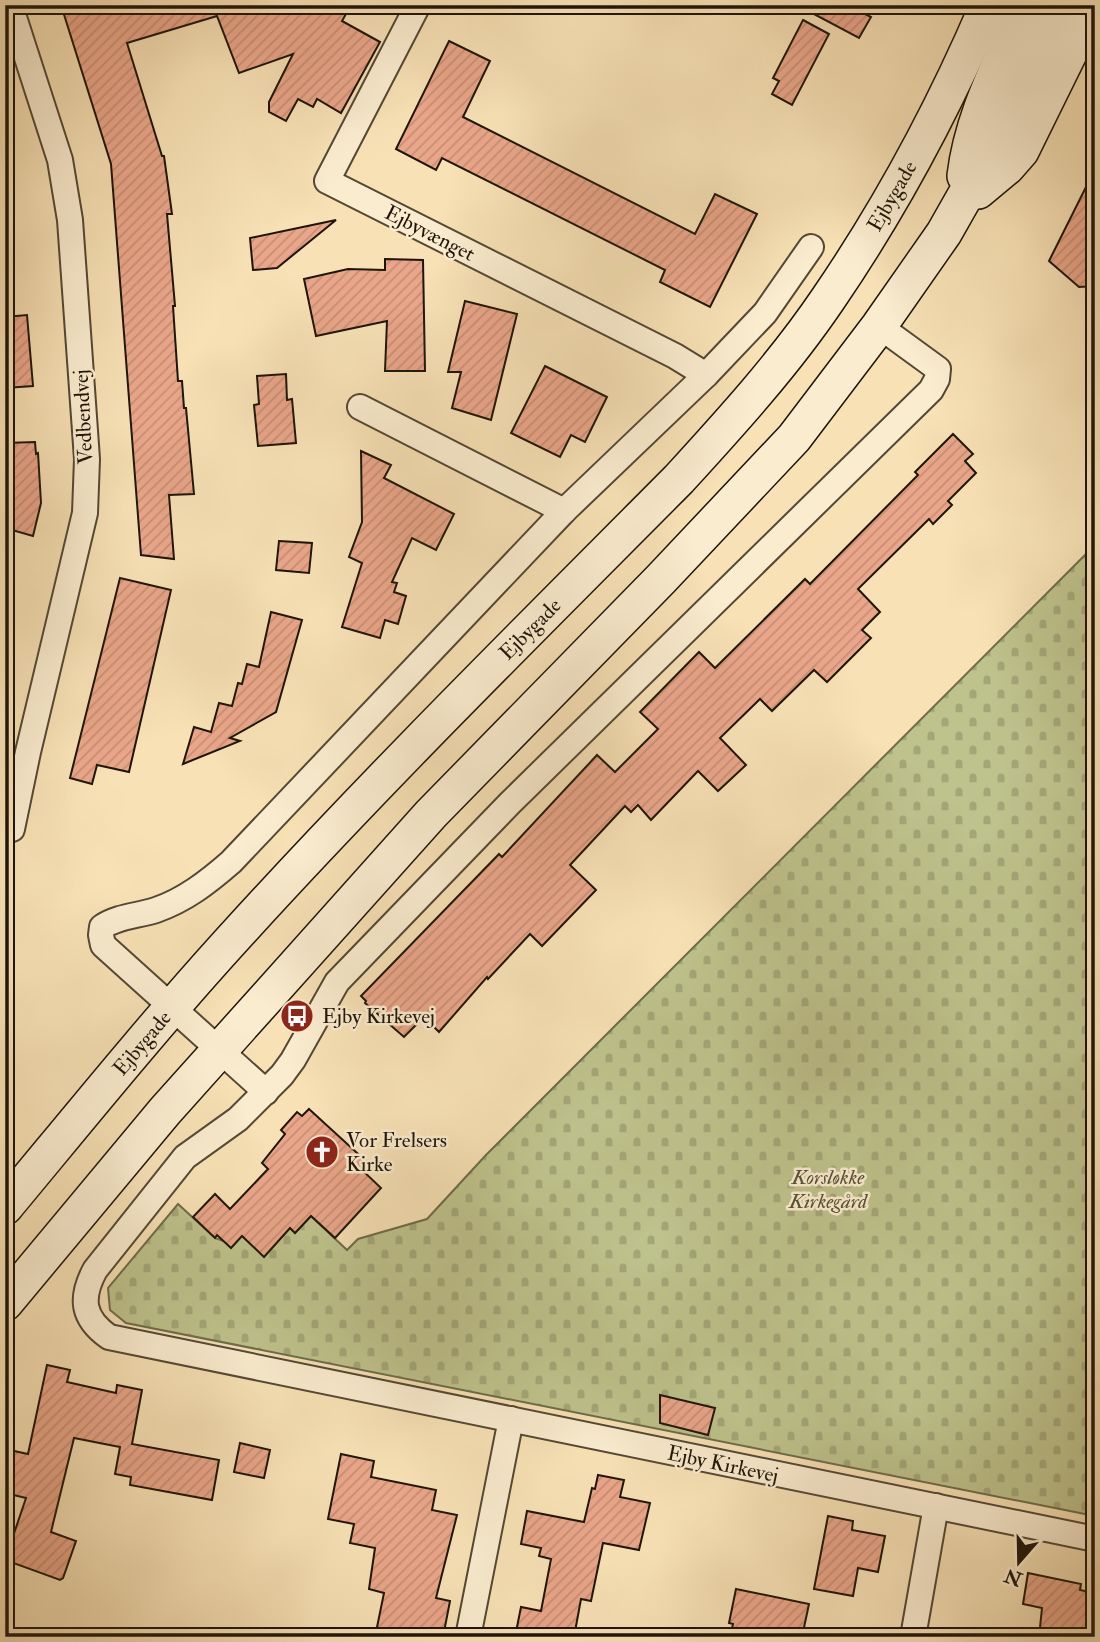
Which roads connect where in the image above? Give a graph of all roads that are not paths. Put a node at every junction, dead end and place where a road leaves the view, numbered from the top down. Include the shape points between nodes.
1 (10, 5) edge
2 (988, 5) edge
3 (1025, 5) edge
4 (1060, 5) edge
5 (1093, 5) edge
6 (415, 6) edge
7 (961, 204) junction
8 (811, 247) dead end
9 (879, 326) junction
10 (706, 375) junction
11 (360, 407) dead end
12 (565, 511) junction
13 (9, 830) edge
14 (172, 1007) junction
15 (219, 1050) junction
16 (266, 1092) junction
17 (5, 1207) edge
18 (5, 1303) edge
19 (511, 1419) junction
20 (936, 1506) junction
21 (1095, 1539) edge
22 (468, 1637) edge
23 (913, 1637) edge

1 - 13 street, Vedbendvej via 60,160 68,208 87,459 85,513
2 - 14 main road, Ejbygade via 925,138 874,227 827,301 729,425 351,813
3 - 7 main road via 968,149
4 - 7 main road via 1014,108
5 - 7 main road via 1021,151
6 - 10 street, Ejbyvænget via 327,181
7 - 9 main road
8 - 10 street via 765,313
9 - 15 main road via 794,438 431,814
9 - 16 street via 938,369 931,390 510,803 337,982 293,1060
10 - 12 street
11 - 12 street
12 - 14 street via 231,862 197,891 173,903 102,926 103,945
14 - 15 street
14 - 17 main road, Ejbygade
15 - 16 street
15 - 18 main road
16 - 19 street, Ejby Kirkevej via 238,1119 185,1157 95,1269 85,1299 89,1316 100,1331 109,1337
19 - 20 street, Ejby Kirkevej
19 - 22 street
20 - 21 street, Ejby Kirkevej
20 - 23 street

